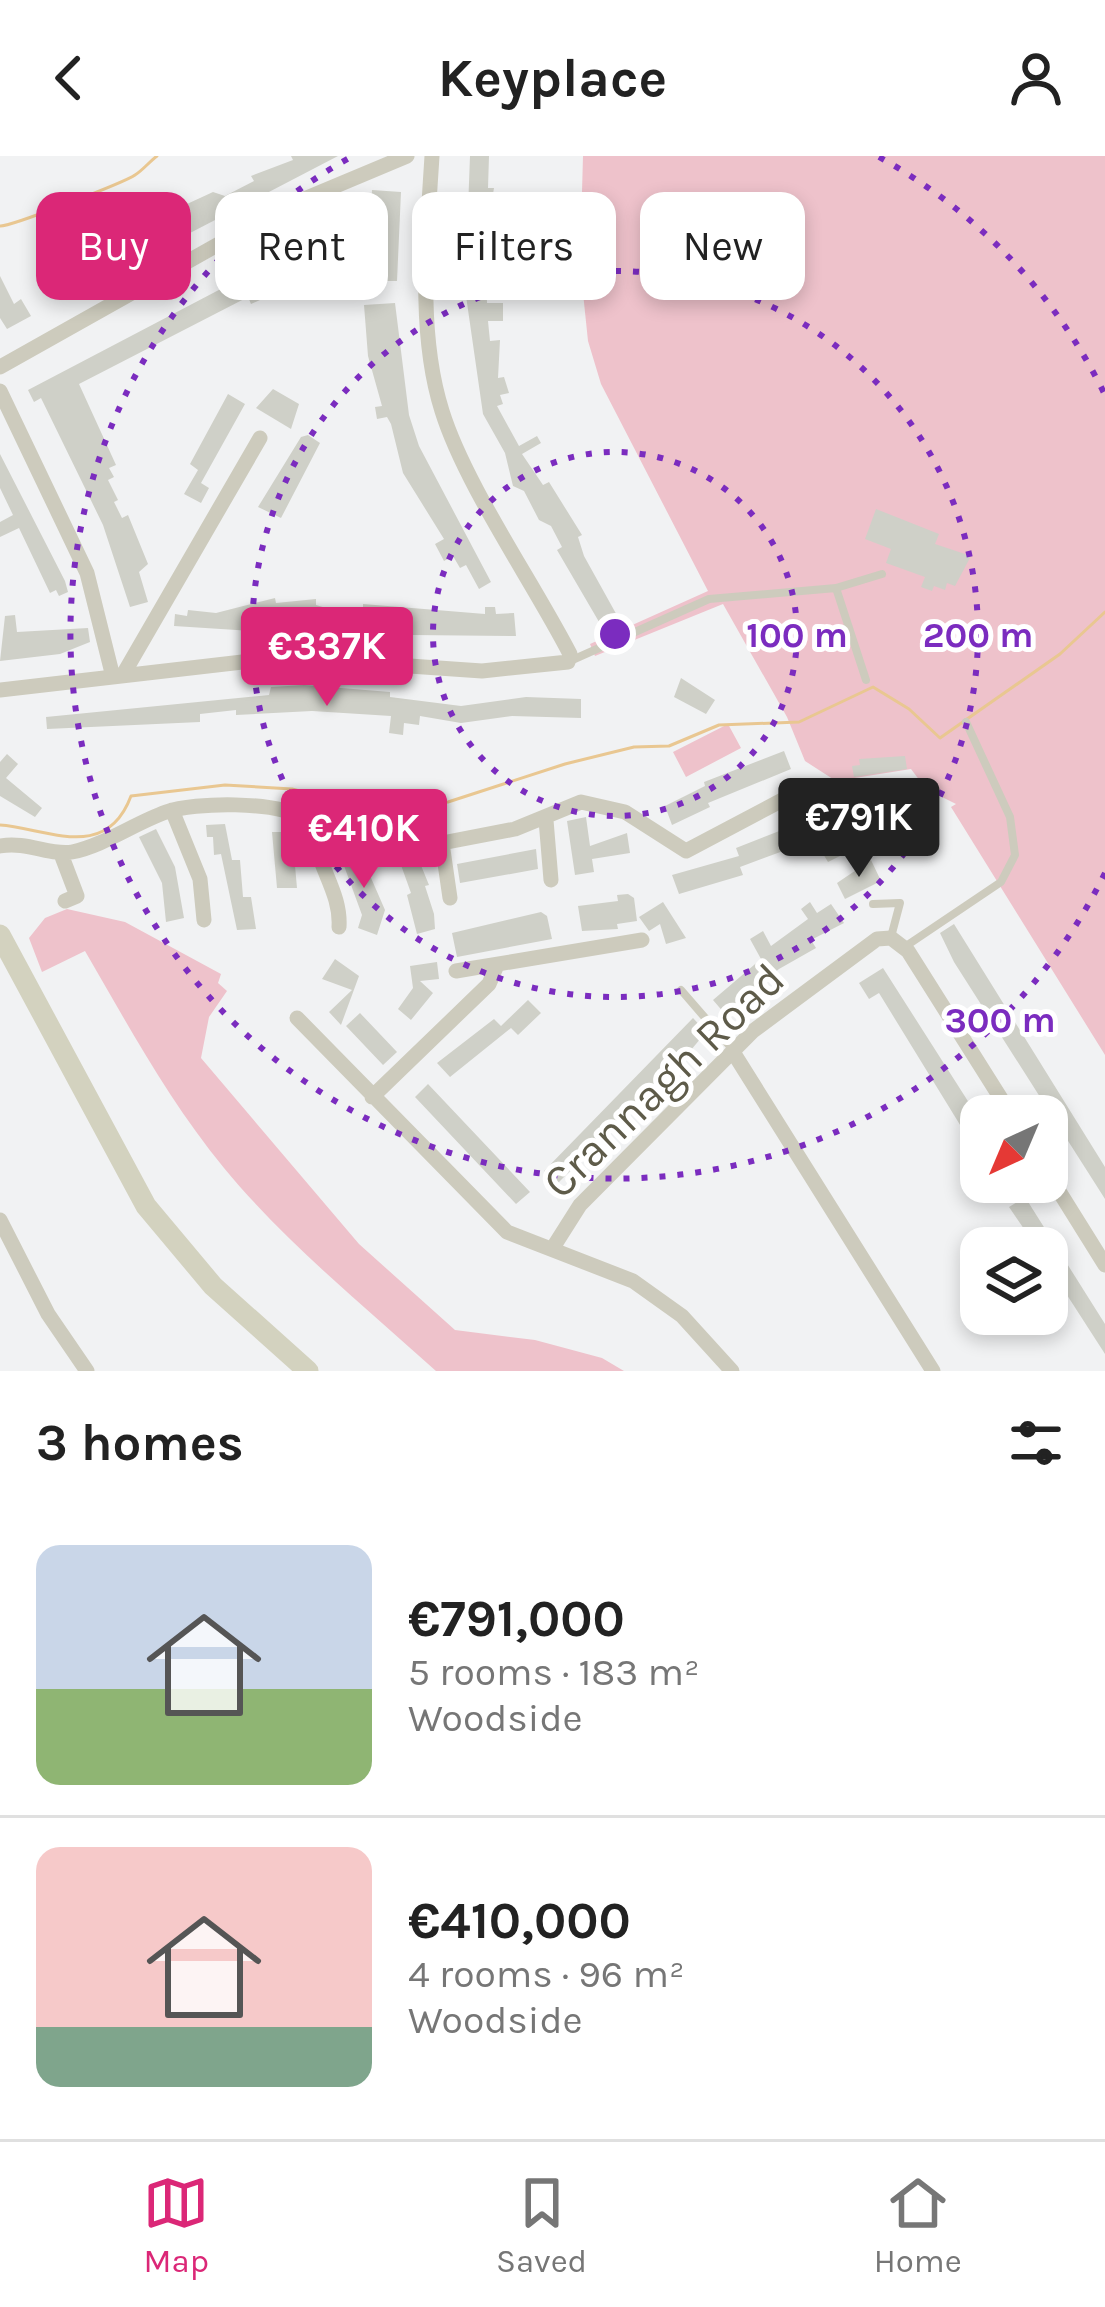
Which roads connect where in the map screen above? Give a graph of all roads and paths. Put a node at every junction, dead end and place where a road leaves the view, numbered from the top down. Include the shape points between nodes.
1 (407, 156) edge
2 (431, 156) edge
3 (0, 367) edge
4 (0, 391) edge
5 (260, 438) dead end
6 (882, 574) dead end
7 (836, 588) junction
8 (561, 665) junction
9 (118, 673) junction
10 (866, 680) dead end
11 (0, 690) edge
12 (966, 722) dead end
13 (172, 810) junction
14 (546, 820) junction
15 (865, 832) dead end
16 (442, 843) junction
17 (316, 845) junction
18 (0, 846) edge
19 (61, 854) junction
20 (551, 880) dead end
21 (450, 898) dead end
22 (65, 901) dead end
23 (873, 904) dead end
24 (204, 920) dead end
25 (339, 927) dead end
26 (0, 935) edge
27 (641, 940) dead end
28 (898, 942) junction
29 (497, 965) junction
30 (456, 971) dead end
31 (681, 990) dead end
32 (297, 1018) dead end
33 (734, 1052) junction
34 (998, 1095) edge
35 (372, 1096) junction
36 (1067, 1203) edge
37 (0, 1220) edge
38 (554, 1246) junction
39 (1105, 1264) edge
40 (87, 1371) edge
41 (308, 1371) edge
42 (732, 1371) edge
43 (933, 1371) edge

1 - 3 street via 283,208
2 - 8 street via 427,256 439,403 570,654
4 - 9 street via 86,573
5 - 9 street
6 - 7 lane
7 - 8 lane via 709,599
7 - 10 lane
8 - 9 street via 482,671 308,659
9 - 11 street
12 - 28 lane via 1010,818 1015,855 1001,882
13 - 17 street via 288,808
13 - 19 street
13 - 24 street via 200,879
14 - 15 street via 581,802 603,805 686,851 807,787 850,802
14 - 16 street
14 - 20 street
16 - 17 street via 411,823
16 - 21 street
17 - 25 street via 340,905
18 - 19 street
19 - 22 street via 77,896
23 - 28 lane via 900,903
26 - 41 main road via 146,1206 213,1286
27 - 29 street via 570,945
28 - 33 street, Crannagh Road via 877,939
28 - 34 street
29 - 30 street
29 - 35 street via 489,984
31 - 33 lane
32 - 35 street
33 - 38 street, Crannagh Road via 580,1205
33 - 43 street
35 - 38 street via 507,1232
36 - 39 street
37 - 40 street
38 - 42 street via 633,1281 682,1316

